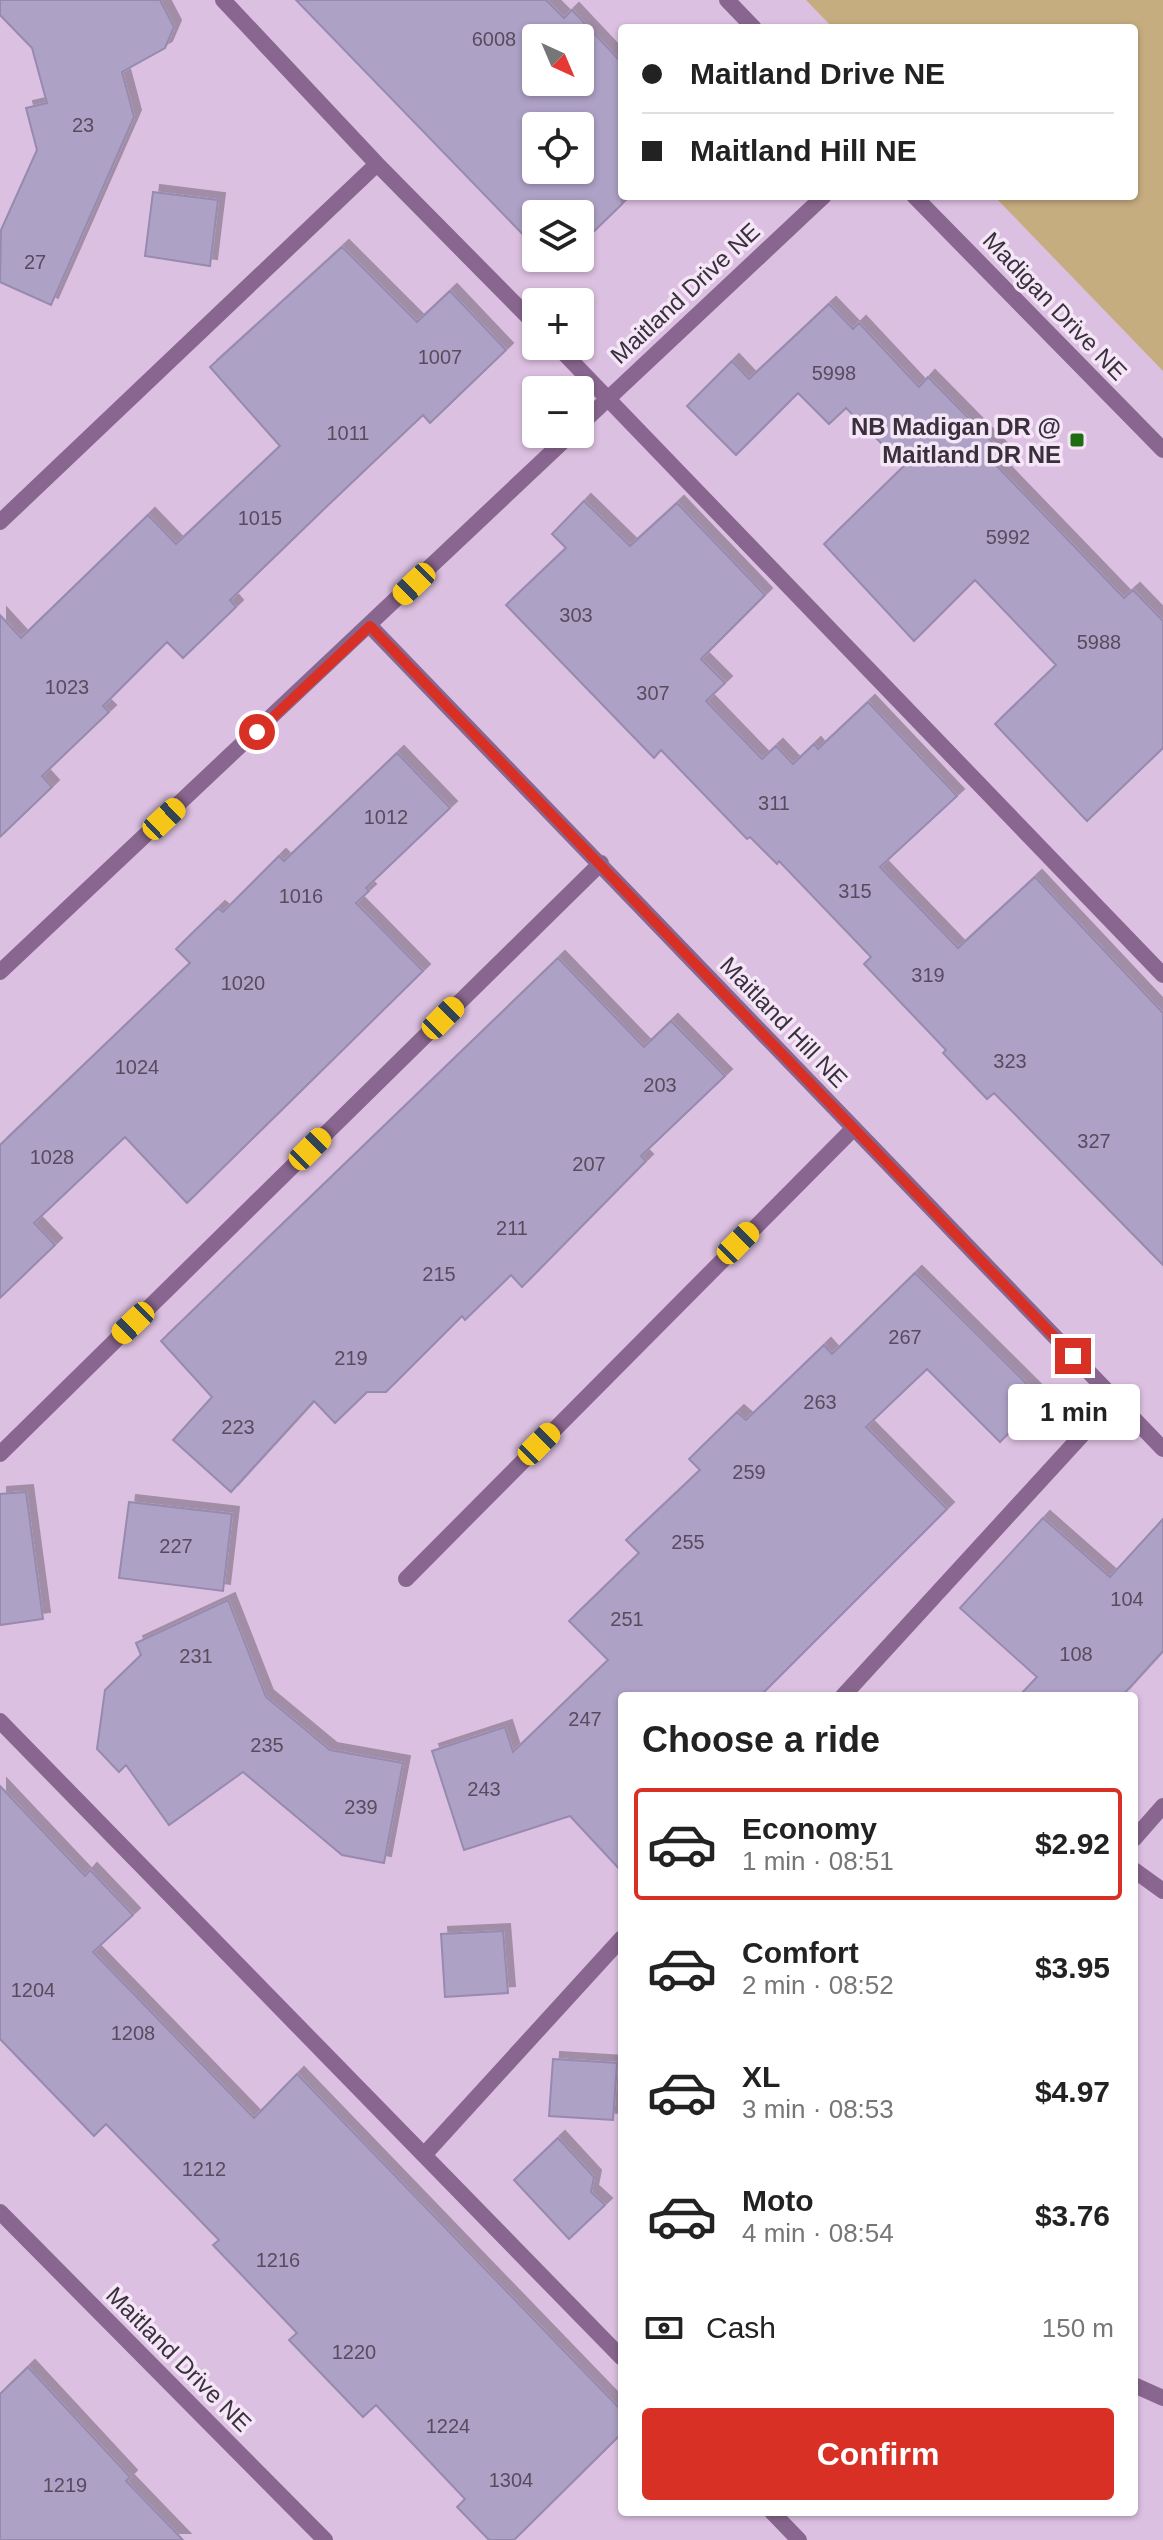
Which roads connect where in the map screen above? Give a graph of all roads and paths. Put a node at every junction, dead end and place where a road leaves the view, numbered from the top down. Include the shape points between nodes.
1 (223, 0) edge
2 (727, 0) edge
3 (750, 24) edge
4 (377, 164) junction
5 (820, 200) edge
6 (918, 200) edge
7 (522, 311) edge
8 (571, 360) edge
9 (608, 398) junction
10 (594, 412) edge
11 (556, 448) edge
12 (1163, 450) edge
13 (0, 522) edge
14 (370, 626) junction
15 (601, 863) junction
16 (0, 972) edge
17 (1163, 975) edge
18 (853, 1129) junction
19 (1115, 1399) junction
20 (1163, 1449) edge
21 (0, 1454) edge
22 (406, 1579) dead end
23 (847, 1692) edge
24 (0, 1721) edge
25 (1163, 1806) edge
26 (1138, 1834) edge
27 (1138, 1873) edge
28 (1163, 1891) edge
29 (618, 1942) edge
30 (424, 2155) junction
31 (0, 2212) edge
32 (618, 2354) edge
33 (1138, 2387) edge
34 (1163, 2398) edge
35 (776, 2516) edge
36 (325, 2540) edge
37 (799, 2540) edge

1 - 4 street
2 - 3 street
4 - 7 street
4 - 13 street
5 - 9 street, Maitland Drive NE
6 - 12 street, Madigan Drive NE
8 - 9 street
9 - 10 street, Maitland Drive NE
9 - 17 street
11 - 14 street
14 - 15 street, Maitland Hill NE
14 - 16 street
15 - 18 street, Maitland Hill NE
15 - 21 street
18 - 19 street, Maitland Hill NE
18 - 22 street
19 - 20 street, Maitland Hill NE
19 - 23 street
24 - 30 street
25 - 26 street
27 - 28 street
29 - 30 street
30 - 32 street
31 - 36 street, Maitland Drive NE
33 - 34 street
35 - 37 street

